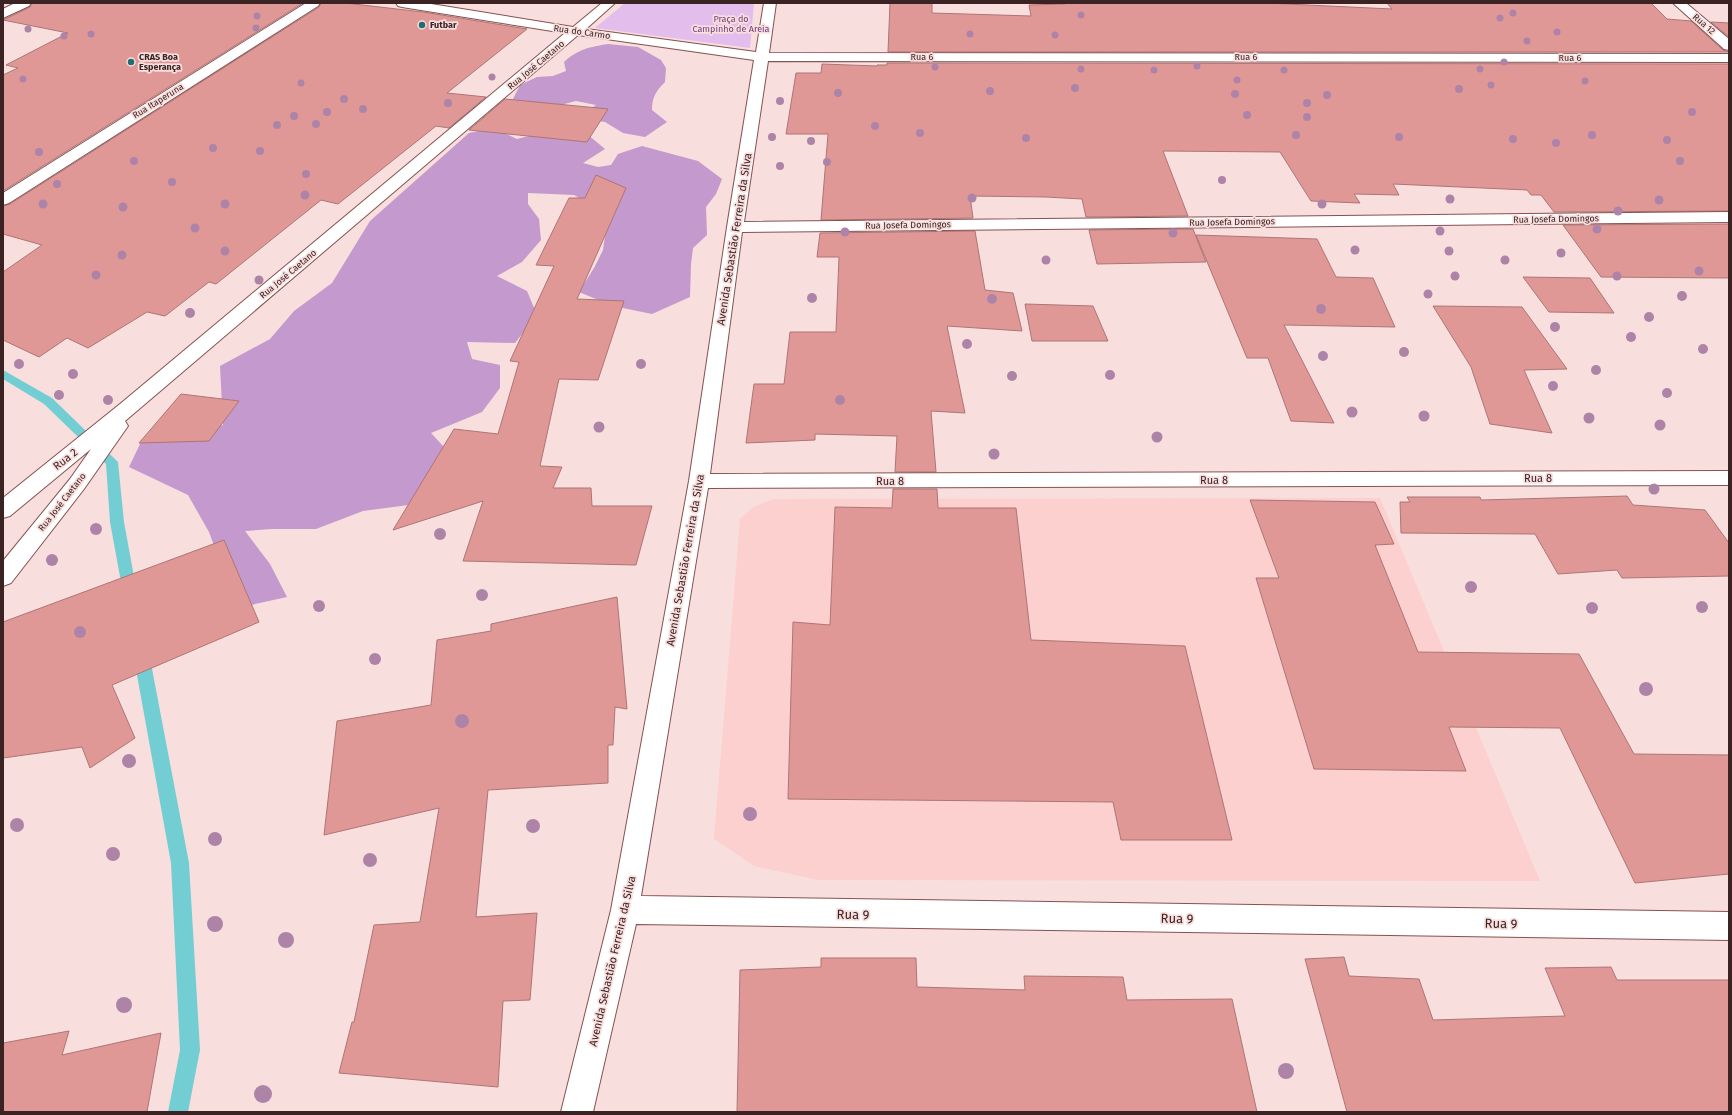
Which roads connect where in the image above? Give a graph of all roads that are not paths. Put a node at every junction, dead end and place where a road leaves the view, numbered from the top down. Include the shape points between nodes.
1 (25, 3) edge
2 (314, 3) edge
3 (402, 3) edge
4 (609, 3) edge
5 (770, 3) edge
6 (1679, 3) edge
7 (3, 14) edge
8 (576, 31) junction
9 (1729, 46) edge
10 (762, 57) junction
11 (1729, 58) edge
12 (3, 200) edge
13 (1729, 217) edge
14 (735, 227) junction
15 (109, 431) junction
16 (1729, 478) edge
17 (699, 481) junction
18 (3, 510) edge
19 (3, 577) edge
20 (625, 910) junction
21 (1729, 926) edge
22 (577, 1112) edge

1 - 7 street
2 - 12 street, Rua Itaperuna
3 - 8 street, Rua do Carmo
4 - 8 street, Rua José Caetano
5 - 10 street, Avenida Sebastião Ferreira da Silva
6 - 9 street, Rua 12
8 - 10 street, Rua do Carmo
8 - 15 street, Rua José Caetano via 128,409
10 - 11 street, Rua 6
10 - 14 street, Avenida Sebastião Ferreira da Silva
13 - 14 street, Rua Josefa Domingos
14 - 17 street, Avenida Sebastião Ferreira da Silva
15 - 18 street, Rua 2 via 41,478
15 - 19 street, Rua José Caetano via 77,484
16 - 17 street, Rua 8
17 - 20 street, Avenida Sebastião Ferreira da Silva
20 - 21 street, Rua 9
20 - 22 street, Avenida Sebastião Ferreira da Silva

